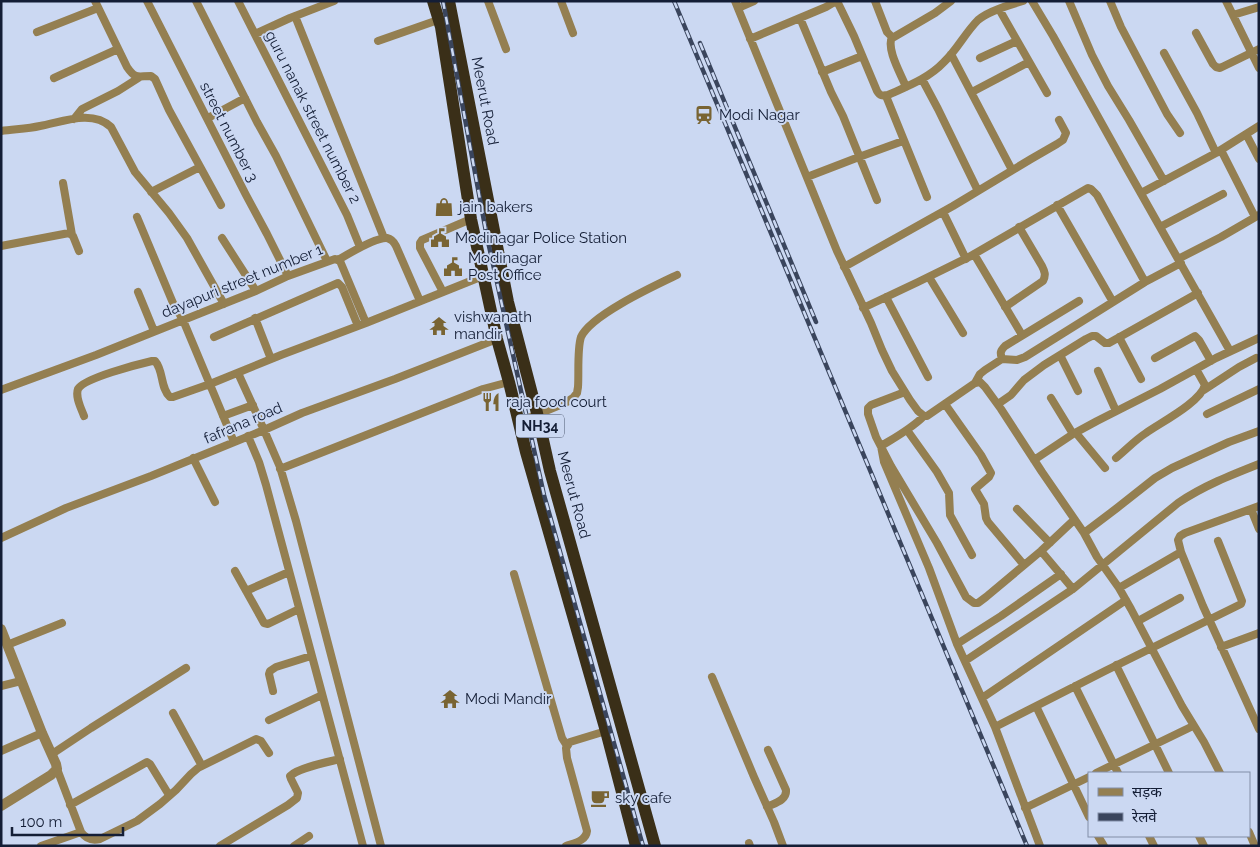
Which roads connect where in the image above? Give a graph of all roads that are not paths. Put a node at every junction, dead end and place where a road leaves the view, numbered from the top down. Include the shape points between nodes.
1 (147, 1) edge
2 (196, 1) edge
3 (238, 1) edge
4 (334, 1) edge
5 (433, 1) edge
6 (449, 1) edge
7 (488, 1) edge
8 (561, 1) edge
9 (754, 1) edge
10 (836, 1) edge
11 (875, 1) edge
12 (951, 1) edge
13 (1023, 1) edge
14 (1032, 1) edge
15 (1069, 1) edge
16 (1110, 1) edge
17 (1226, 1) edge
18 (1014, 2) edge
19 (96, 5) edge
20 (736, 5) edge
21 (1259, 7) edge
22 (999, 9) junction
23 (1233, 15) junction
24 (295, 16) junction
25 (800, 18) junction
26 (438, 20) junction
27 (37, 32) dead end
28 (572, 33) dead end
29 (1196, 33) dead end
30 (255, 34) junction
31 (892, 37) junction
32 (750, 39) junction
33 (378, 41) dead end
34 (1017, 41) junction
35 (118, 49) junction
36 (506, 49) dead end
37 (1259, 49) edge
38 (1164, 53) dead end
39 (1251, 53) junction
40 (951, 54) junction
41 (862, 56) junction
42 (980, 58) dead end
43 (1029, 62) junction
44 (1259, 68) edge
45 (822, 72) junction
46 (140, 77) junction
47 (54, 78) dead end
48 (922, 79) junction
49 (906, 87) junction
50 (972, 92) junction
51 (1047, 93) dead end
52 (886, 96) junction
53 (245, 98) junction
54 (208, 118) junction
55 (74, 119) junction
56 (1059, 120) dead end
57 (1259, 126) edge
58 (1, 131) edge
59 (1180, 133) dead end
60 (1246, 134) junction
61 (903, 141) junction
62 (1218, 151) junction
63 (858, 157) junction
64 (1259, 159) edge
65 (200, 167) junction
66 (1012, 170) junction
67 (807, 177) junction
68 (1164, 181) junction
69 (63, 183) dead end
70 (978, 191) junction
71 (152, 192) junction
72 (1141, 193) junction
73 (1223, 194) dead end
74 (927, 197) dead end
75 (877, 200) dead end
76 (221, 205) dead end
77 (1057, 205) junction
78 (943, 212) junction
79 (1257, 216) edge
80 (137, 217) dead end
81 (471, 218) junction
82 (1160, 227) junction
83 (1019, 228) junction
84 (72, 234) junction
85 (222, 238) dead end
86 (384, 238) junction
87 (1, 246) edge
88 (360, 247) junction
89 (79, 251) dead end
90 (974, 254) junction
91 (966, 258) junction
92 (338, 260) junction
93 (327, 261) junction
94 (1180, 261) junction
95 (844, 266) junction
96 (677, 275) dead end
97 (288, 276) junction
98 (483, 276) junction
99 (929, 277) junction
100 (1145, 282) junction
101 (256, 291) junction
102 (138, 292) dead end
103 (442, 292) junction
104 (1198, 293) junction
105 (886, 297) junction
106 (420, 301) junction
107 (1078, 301) dead end
108 (1113, 302) junction
109 (224, 304) junction
110 (1005, 307) junction
111 (863, 308) junction
112 (255, 318) junction
113 (183, 320) junction
114 (366, 323) junction
115 (358, 326) junction
116 (154, 331) junction
117 (964, 333) dead end
118 (1022, 336) junction
119 (214, 337) dead end
120 (1119, 337) junction
121 (1259, 338) edge
122 (497, 339) junction
123 (1230, 351) junction
124 (1060, 355) junction
125 (1155, 358) dead end
126 (1256, 358) dead end
127 (271, 359) junction
128 (1002, 359) junction
129 (1211, 361) junction
130 (1196, 369) junction
131 (1098, 371) dead end
132 (238, 372) junction
133 (928, 377) dead end
134 (1141, 379) dead end
135 (509, 382) junction
136 (975, 382) junction
137 (210, 384) junction
138 (1259, 389) edge
139 (1, 390) edge
140 (1204, 390) junction
141 (1078, 391) dead end
142 (905, 392) junction
143 (1051, 398) dead end
144 (945, 404) junction
145 (998, 404) junction
146 (253, 405) junction
147 (1116, 411) junction
148 (537, 413) junction
149 (1207, 414) dead end
150 (84, 416) dead end
151 (223, 416) junction
152 (924, 416) junction
153 (519, 422) junction
154 (264, 430) junction
155 (907, 430) junction
156 (1259, 431) edge
157 (1074, 433) junction
158 (248, 436) junction
159 (234, 442) junction
160 (881, 446) junction
161 (193, 458) junction
162 (1116, 458) dead end
163 (1034, 460) junction
164 (548, 461) junction
165 (1259, 464) edge
166 (530, 467) junction
167 (1105, 468) dead end
168 (280, 469) junction
169 (215, 502) dead end
170 (1255, 508) edge
171 (1017, 509) dead end
172 (1074, 520) junction
173 (1259, 529) edge
174 (1084, 533) junction
175 (1, 538) edge
176 (1218, 541) dead end
177 (1050, 543) junction
178 (1041, 551) junction
179 (1181, 552) junction
180 (972, 555) dead end
181 (1024, 565) junction
182 (1103, 565) junction
183 (235, 571) dead end
184 (289, 572) junction
185 (514, 574) dead end
186 (1061, 574) junction
187 (1119, 588) junction
188 (1073, 589) junction
189 (246, 591) junction
190 (1180, 598) dead end
191 (1126, 600) junction
192 (299, 609) junction
193 (1209, 619) junction
194 (1138, 621) junction
195 (62, 623) dead end
196 (1, 629) edge
197 (1259, 633) edge
198 (957, 644) junction
199 (7, 645) junction
200 (1221, 647) junction
201 (1152, 648) junction
202 (311, 656) junction
203 (965, 661) junction
204 (1116, 665) junction
205 (186, 668) dead end
206 (712, 677) dead end
207 (21, 680) junction
208 (1, 686) edge
209 (1075, 686) junction
210 (273, 691) dead end
211 (322, 695) junction
212 (982, 698) junction
213 (1036, 706) junction
214 (173, 713) dead end
215 (269, 720) dead end
216 (1193, 726) junction
217 (995, 727) junction
218 (1259, 729) edge
219 (606, 731) junction
220 (42, 733) junction
221 (1155, 744) junction
222 (567, 746) junction
223 (768, 750) dead end
224 (1, 751) edge
225 (269, 753) dead end
226 (52, 754) junction
227 (340, 759) junction
228 (1113, 765) junction
229 (202, 766) junction
230 (56, 768) junction
231 (1098, 772) edge
232 (1117, 772) edge
233 (1169, 772) edge
234 (1219, 772) edge
235 (1088, 778) edge
236 (1073, 785) junction
237 (169, 795) junction
238 (70, 805) junction
239 (1, 806) edge
240 (767, 807) junction
241 (1025, 808) junction
242 (1088, 815) edge
243 (80, 832) junction
244 (310, 836) dead end
245 (51, 844) edge
246 (1259, 844) edge
247 (41, 846) edge
248 (220, 846) edge
249 (294, 846) edge
250 (363, 846) edge
251 (381, 846) edge
252 (566, 846) edge
253 (636, 846) edge
254 (655, 846) edge
255 (783, 846) edge
256 (1040, 846) edge
257 (1254, 846) edge

1 - 54 street, street number 3
2 - 53 street, street number 3
3 - 30 street, guru nanak street number 2
4 - 24 street
5 - 26 highway, Meerut Road / NH34
6 - 148 highway, Meerut Road / NH34 via 508,302
7 - 36 street
8 - 28 street
9 - 20 street
10 - 25 street
10 - 41 street
11 - 31 street
12 - 31 street
13 - 18 street
14 - 72 street
15 - 68 street via 1108,86
16 - 59 street
17 - 23 street
18 - 22 street
19 - 27 street
19 - 35 street
20 - 32 street
21 - 23 street
22 - 34 street
22 - 40 street via 978,20
23 - 39 street
24 - 30 street
24 - 86 street
25 - 32 street
25 - 45 street
26 - 33 street
26 - 81 highway, Meerut Road / NH34
29 - 39 street via 1216,67
30 - 88 street, guru nanak street number 2
31 - 49 street via 891,51
32 - 67 street
34 - 42 street
34 - 43 street
35 - 46 street via 132,75
35 - 47 street
37 - 39 street
38 - 62 street
39 - 44 street
40 - 48 street
40 - 50 street
41 - 45 street
41 - 52 street via 876,91
43 - 50 street
43 - 51 street
45 - 63 street
46 - 55 street via 82,109
46 - 65 street via 152,76 154,79
48 - 49 street
48 - 70 street
49 - 52 street
50 - 66 street
52 - 61 street
53 - 54 street
53 - 93 street, street number 3
54 - 97 street, street number 3
55 - 58 street
55 - 71 street via 89,118 108,123 135,172
56 - 66 street via 1066,133 1063,140
57 - 60 street
60 - 62 street
60 - 64 street
61 - 63 street
61 - 74 street
62 - 68 street
62 - 79 street
63 - 67 street
63 - 75 street
65 - 71 street
65 - 76 street
66 - 70 street
67 - 95 street
68 - 72 street
69 - 84 street
70 - 78 street
71 - 109 street via 187,238
72 - 82 street
73 - 82 street
77 - 83 street
77 - 100 street via 1083,190 1091,189
77 - 108 street
78 - 91 street
78 - 95 street
79 - 94 street
80 - 113 street
81 - 98 highway, Meerut Road / NH34
81 - 103 street via 420,243
82 - 94 street
83 - 90 street
83 - 110 street via 1042,266 1045,277
84 - 87 street
84 - 89 street
85 - 101 street
86 - 88 street
86 - 106 street via 393,241
88 - 92 street
90 - 91 street
90 - 110 street
91 - 99 street
92 - 93 street, dayapuri street number 1
92 - 114 street, dayapuri street number 1
93 - 97 street, dayapuri street number 1
94 - 100 street
94 - 104 street
95 - 111 street
96 - 148 street via 628,299 588,327 580,342 576,393 565,403
97 - 101 street, dayapuri street number 1
98 - 103 street
98 - 122 highway, Meerut Road / NH34
99 - 105 street
99 - 117 street
100 - 108 street
101 - 109 street, dayapuri street number 1
102 - 116 street
103 - 106 street
104 - 120 street
104 - 123 street
105 - 111 street
105 - 133 street
106 - 114 street
107 - 118 street
108 - 128 street via 1017,360
109 - 113 street, dayapuri street number 1
110 - 118 street
111 - 142 street
112 - 115 street via 338,283
112 - 119 street
112 - 127 street
113 - 116 street, dayapuri street number 1
113 - 137 street
114 - 115 street
115 - 127 street
116 - 139 street, dayapuri street number 1
118 - 128 street via 1001,350
120 - 124 street via 1105,343 1092,336
120 - 134 street
121 - 123 street
122 - 135 highway, Meerut Road / NH34
122 - 154 street, fafrana road
123 - 129 street
124 - 141 street
124 - 145 street
125 - 129 street via 1195,336
126 - 140 street
127 - 132 street
128 - 136 street via 984,370
129 - 130 street
130 - 140 street via 1204,381
130 - 147 street
131 - 147 street
132 - 137 street
132 - 146 street
135 - 153 highway, Meerut Road / NH34
135 - 168 street
136 - 144 street
136 - 145 street via 985,386
137 - 150 street via 170,397 159,366 152,360 81,385 77,395
137 - 151 street
138 - 149 street
140 - 162 street
142 - 152 street
142 - 160 street via 868,408
143 - 157 street
144 - 152 street
144 - 181 street via 991,473 975,489 984,504 986,518
145 - 163 street
146 - 151 street
146 - 154 street
147 - 157 street
148 - 153 street
148 - 164 highway, Meerut Road / NH34
151 - 159 street
152 - 155 street
153 - 166 highway, Meerut Road / NH34
154 - 158 street, fafrana road
154 - 168 street
155 - 160 street
155 - 180 street via 949,493 950,515
156 - 174 street via 1172,468
157 - 163 street
157 - 167 street
158 - 159 street, fafrana road
158 - 184 street via 266,484
159 - 161 street, fafrana road
160 - 181 street via 970,600 978,603
160 - 198 street via 884,462
161 - 169 street
161 - 175 street, fafrana road via 66,508
163 - 172 street
164 - 166 highway
164 - 254 highway, Meerut Road / NH34
165 - 182 street via 1194,492
166 - 219 highway, Meerut Road / NH34
168 - 251 street
170 - 173 street
170 - 179 street via 1180,536
171 - 177 street
172 - 174 street
172 - 177 street
174 - 182 street
176 - 193 street via 1242,601
177 - 178 street
178 - 181 street
178 - 186 street
179 - 187 street
179 - 193 street
182 - 187 street
182 - 188 street
183 - 189 street
184 - 189 street
184 - 192 street
185 - 222 street
186 - 188 street
186 - 198 street
187 - 191 street
188 - 203 street
189 - 192 street via 265,624
190 - 194 street
191 - 194 street
191 - 212 street
192 - 202 street
193 - 200 street
193 - 201 street
194 - 201 street
195 - 199 street
196 - 199 street
197 - 200 street
198 - 203 street
199 - 207 street
200 - 218 street
201 - 204 street
201 - 216 street
202 - 210 street via 270,671
202 - 211 street
203 - 212 street
204 - 209 street
204 - 221 street
205 - 226 street
206 - 240 street
207 - 208 street
207 - 220 street
209 - 213 street
209 - 228 street
211 - 215 street
211 - 227 street
212 - 217 street
213 - 217 street
213 - 236 street
214 - 229 street
216 - 221 street
216 - 234 street
217 - 241 street
219 - 222 street via 570,742
219 - 253 highway, Meerut Road / NH34
220 - 224 street
220 - 226 street
221 - 228 street
221 - 233 street
222 - 252 street via 565,750 587,831 583,839
223 - 240 street via 786,794
225 - 229 street via 256,739
226 - 230 street
227 - 248 street via 293,773 290,776 297,798
227 - 250 street
228 - 231 street
228 - 232 street
229 - 237 street
230 - 238 street
230 - 239 street via 51,775
235 - 236 street
236 - 241 street
236 - 242 street
237 - 238 street via 147,762
237 - 243 street via 137,821 100,840 88,838
238 - 243 street
240 - 255 street
241 - 256 street
243 - 245 street
244 - 249 street
245 - 247 street
246 - 257 street

